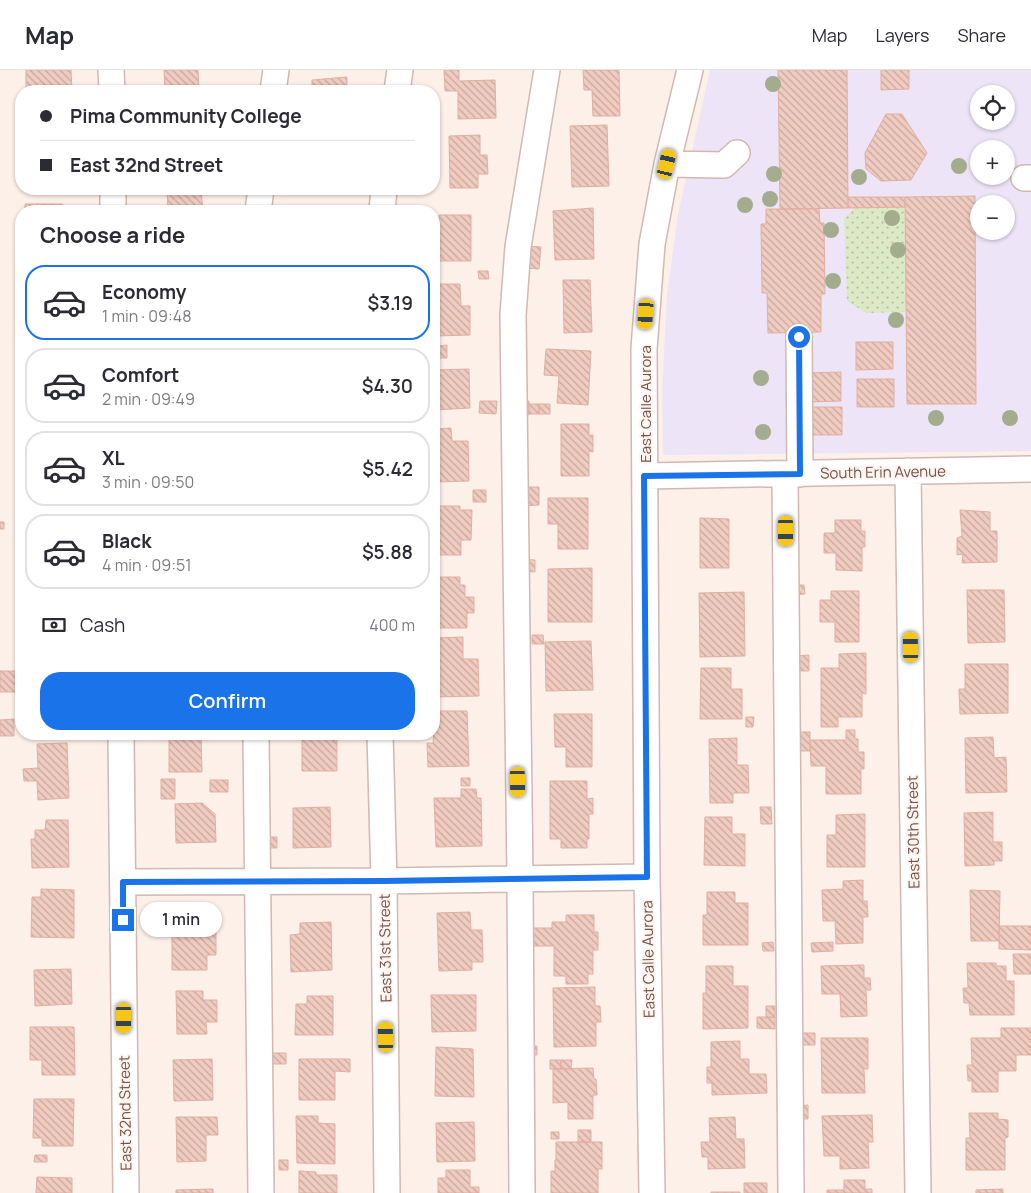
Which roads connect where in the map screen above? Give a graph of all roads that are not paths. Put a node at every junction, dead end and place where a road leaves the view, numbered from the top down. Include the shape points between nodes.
1 (111, 70) edge
2 (276, 70) edge
3 (400, 70) edge
4 (548, 70) edge
5 (690, 70) edge
6 (112, 85) edge
7 (274, 85) edge
8 (398, 85) edge
9 (736, 154) dead end
10 (667, 164) junction
11 (799, 337) dead end
12 (1031, 469) edge
13 (908, 471) junction
14 (793, 474) junction
15 (644, 476) junction
16 (121, 740) edge
17 (256, 740) edge
18 (380, 740) edge
19 (647, 877) junction
20 (520, 879) junction
21 (384, 881) junction
22 (123, 882) junction
23 (258, 882) junction
24 (126, 1193) edge
25 (261, 1193) edge
26 (388, 1193) edge
27 (522, 1193) edge
28 (652, 1193) edge
29 (791, 1193) edge
30 (918, 1193) edge

1 - 6 street
2 - 7 street
3 - 8 street
4 - 20 street via 518,247 513,315
5 - 10 street, East Calle Aurora
9 - 10 street via 724,165
10 - 15 street, East Calle Aurora via 652,244 644,349
11 - 14 street
12 - 13 street, South Erin Avenue
13 - 14 street, South Erin Avenue
13 - 30 street, East 30th Street
14 - 15 street, South Erin Avenue
14 - 29 street
15 - 19 street, East Calle Aurora
16 - 22 street, East 32nd Street
17 - 23 street
18 - 21 street, East 31st Street
19 - 20 street
19 - 28 street, East Calle Aurora
20 - 21 street
20 - 27 street
21 - 23 street
21 - 26 street, East 31st Street
22 - 23 street
22 - 24 street, East 32nd Street
23 - 25 street

